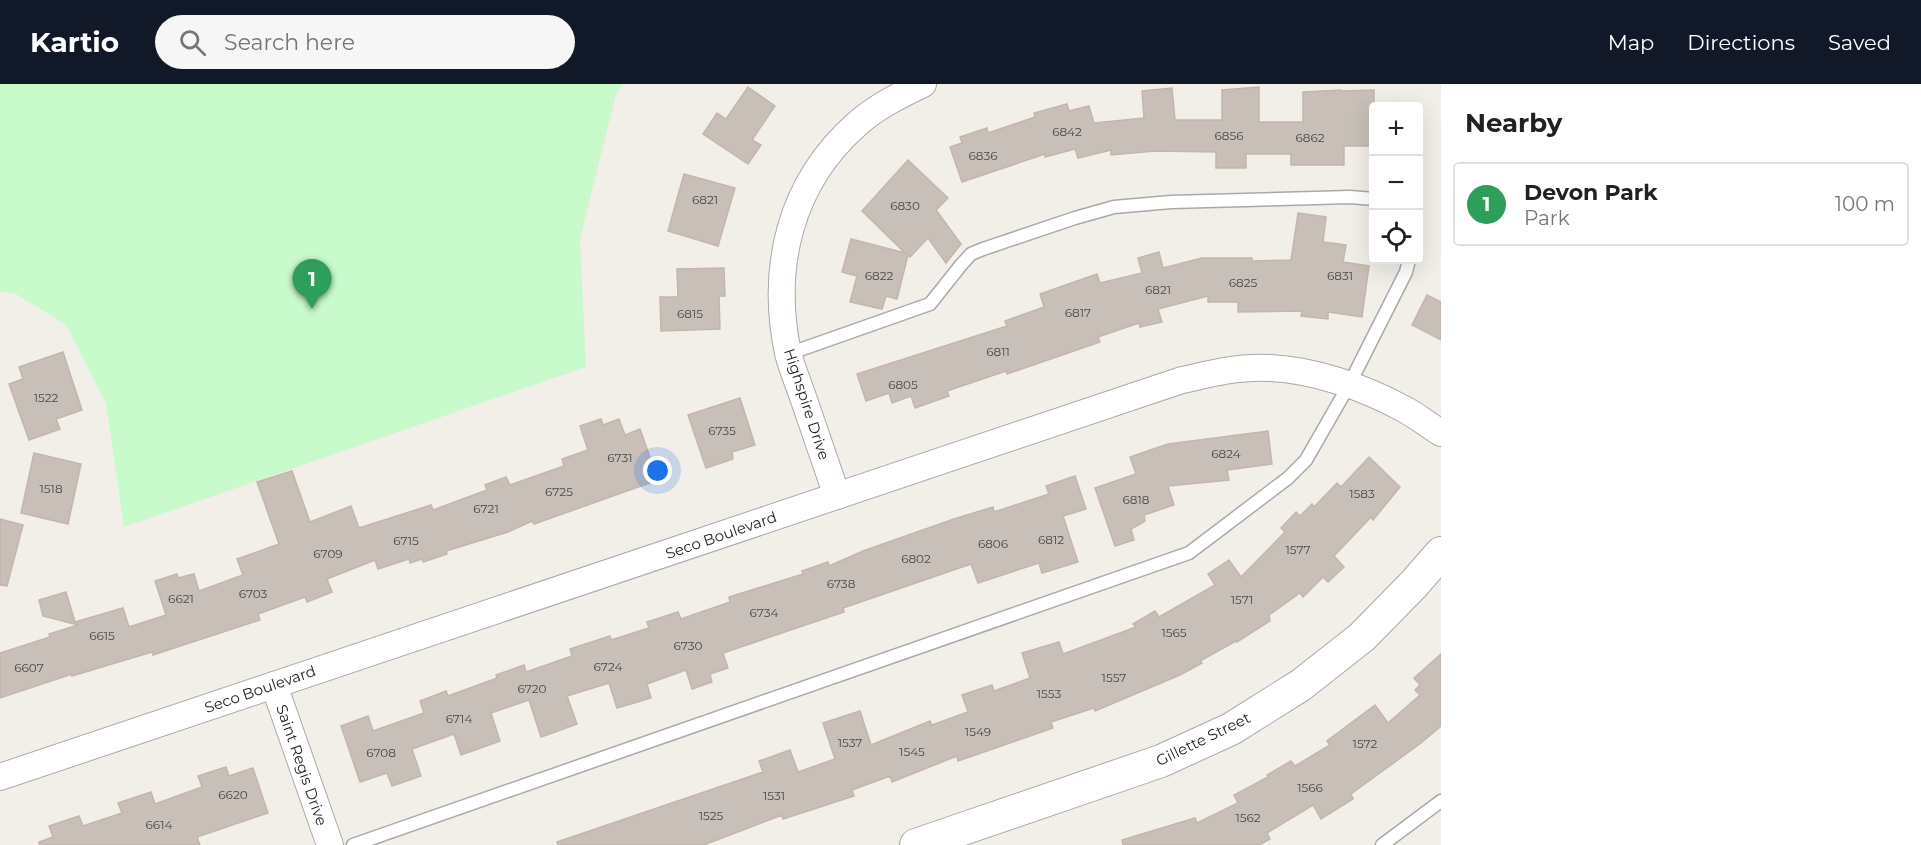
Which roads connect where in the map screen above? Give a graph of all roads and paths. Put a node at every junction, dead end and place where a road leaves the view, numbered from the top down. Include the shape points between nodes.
1 (923, 84) edge
2 (1369, 199) edge
3 (1408, 264) edge
4 (788, 354) junction
5 (1349, 385) junction
6 (1441, 433) edge
7 (837, 496) junction
8 (1441, 553) edge
9 (274, 685) junction
10 (0, 777) edge
11 (1441, 801) edge
12 (330, 845) edge
13 (353, 845) edge
14 (916, 845) edge
15 (1382, 845) edge

1 - 4 street, Highspire Drive via 892,99 858,123 833,148 809,182 792,220 783,254 782,305
2 - 4 lane via 1114,207 971,254 930,304
3 - 5 lane
4 - 7 street, Highspire Drive
5 - 6 street, Seco Boulevard via 1403,408
5 - 7 street, Seco Boulevard via 1270,368 1223,371 1179,381
5 - 13 lane via 1306,460 1189,553
7 - 9 street, Seco Boulevard
8 - 14 street, Gillette Street via 1362,638 1301,685 1231,729 1161,761
9 - 10 street, Seco Boulevard
9 - 12 street, Saint Regis Drive
11 - 15 lane

